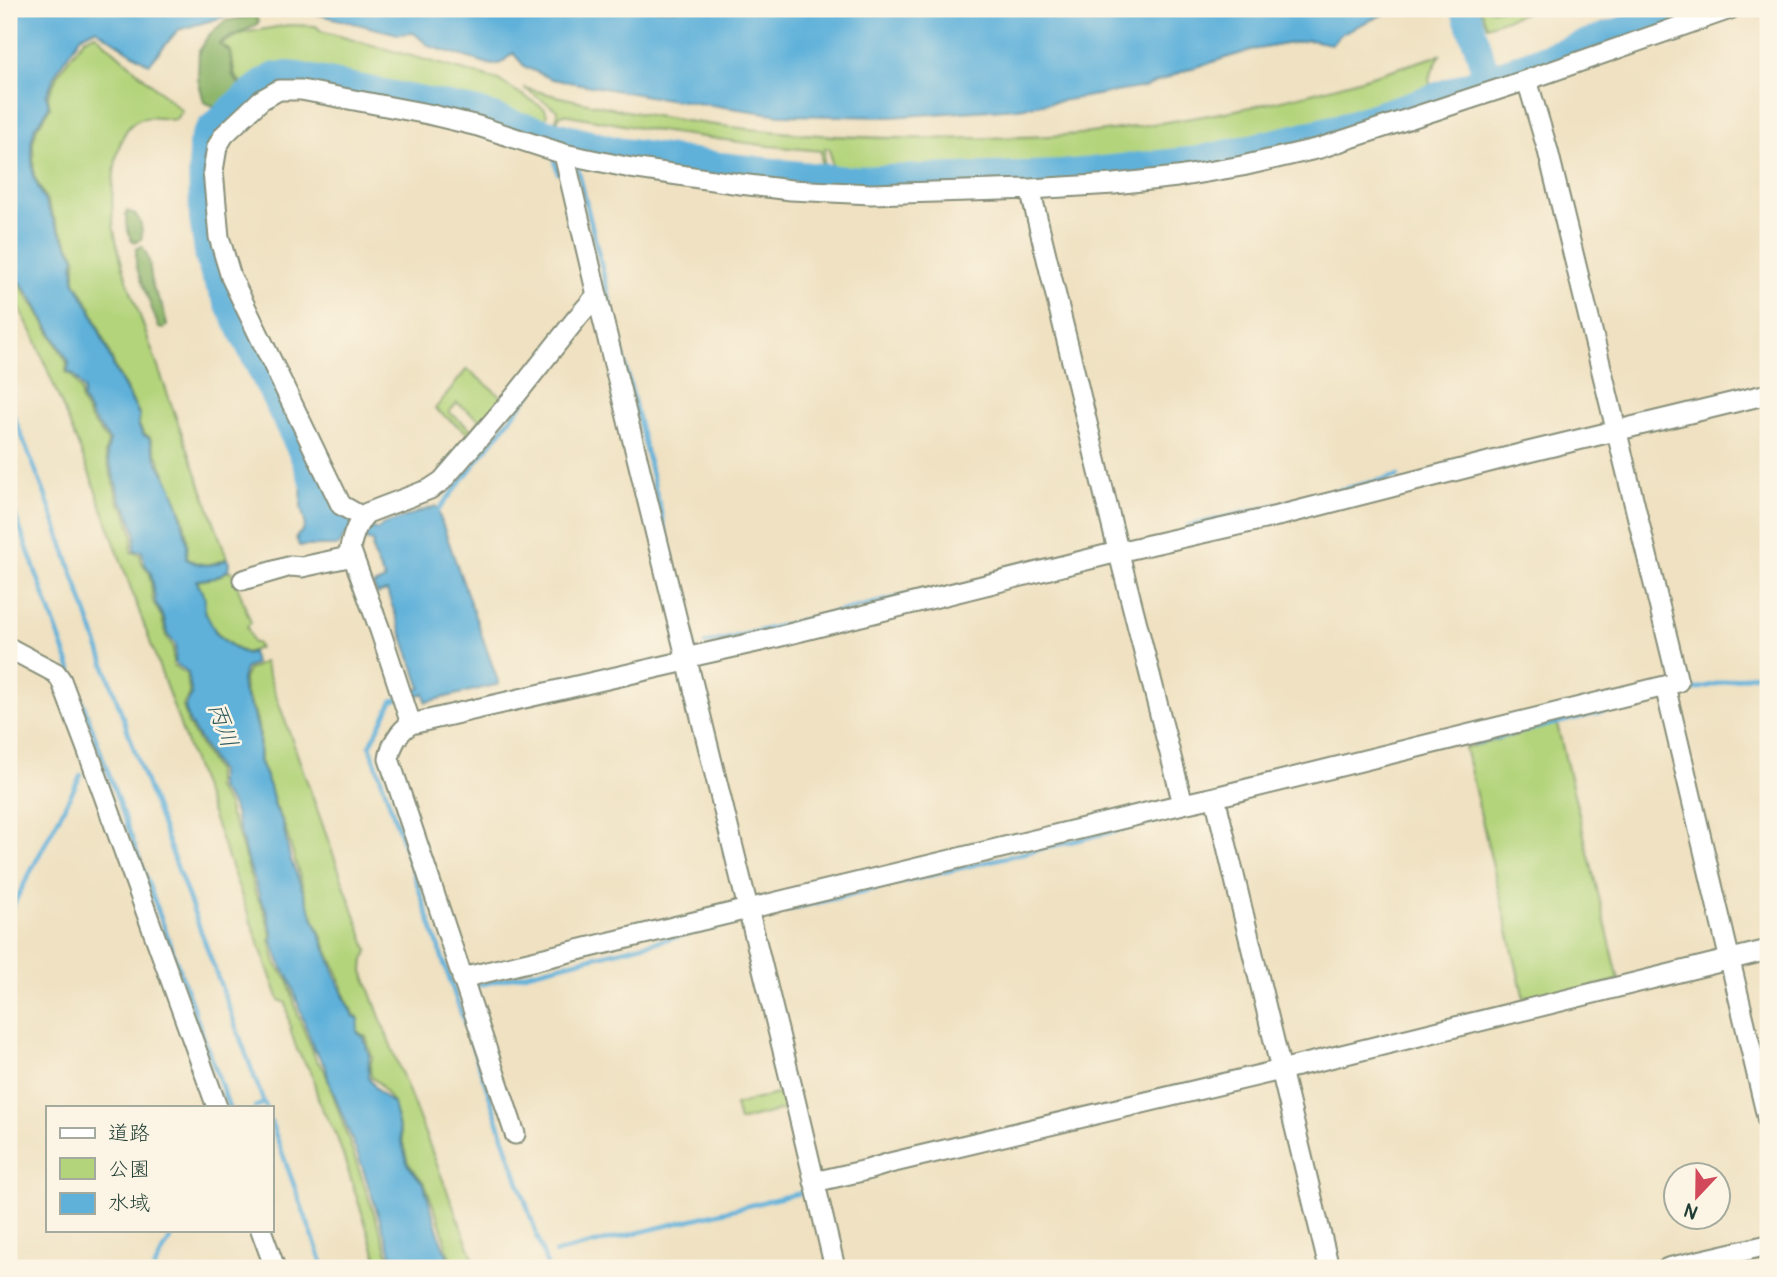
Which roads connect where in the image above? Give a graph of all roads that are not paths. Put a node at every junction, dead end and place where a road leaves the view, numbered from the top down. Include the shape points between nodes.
1 (1730, 9) edge
2 (1527, 79) junction
3 (564, 154) junction
4 (1030, 189) junction
5 (597, 295) junction
6 (1768, 394) edge
7 (1614, 426) junction
8 (357, 533) junction
9 (1117, 547) junction
10 (243, 580) dead end
11 (9, 648) edge
12 (687, 659) junction
13 (1667, 693) junction
14 (411, 724) junction
15 (1217, 803) junction
16 (1184, 804) junction
17 (750, 915) junction
18 (1768, 950) edge
19 (1732, 965) junction
20 (464, 985) junction
21 (1282, 1075) junction
22 (217, 1106) edge
23 (1768, 1121) edge
24 (515, 1134) dead end
25 (818, 1184) junction
26 (262, 1232) edge
27 (1768, 1245) edge
28 (275, 1268) edge
29 (835, 1268) edge
30 (1329, 1268) edge
31 (1668, 1268) edge

1 - 2 street
2 - 4 street via 1320,148 1242,166 1114,184
2 - 7 street
3 - 4 street via 791,190 871,194
3 - 5 street
3 - 8 street via 478,126 301,90 279,90 261,100 217,146 214,171 226,265
4 - 9 street
5 - 8 street via 442,481 367,513
5 - 12 street
6 - 7 street
7 - 9 street via 1282,515
7 - 13 street via 1678,682
8 - 10 street via 302,567
8 - 14 street
9 - 12 street
9 - 16 street
11 - 22 street via 61,680
12 - 14 street
12 - 17 street
13 - 15 street
13 - 19 street
14 - 20 street via 401,730 389,760
15 - 16 street
15 - 21 street
16 - 17 street
17 - 20 street
17 - 25 street
18 - 19 street
19 - 21 street
19 - 23 street
20 - 24 street
21 - 25 street via 890,1163
21 - 30 street
25 - 29 street
26 - 28 street
27 - 31 street

